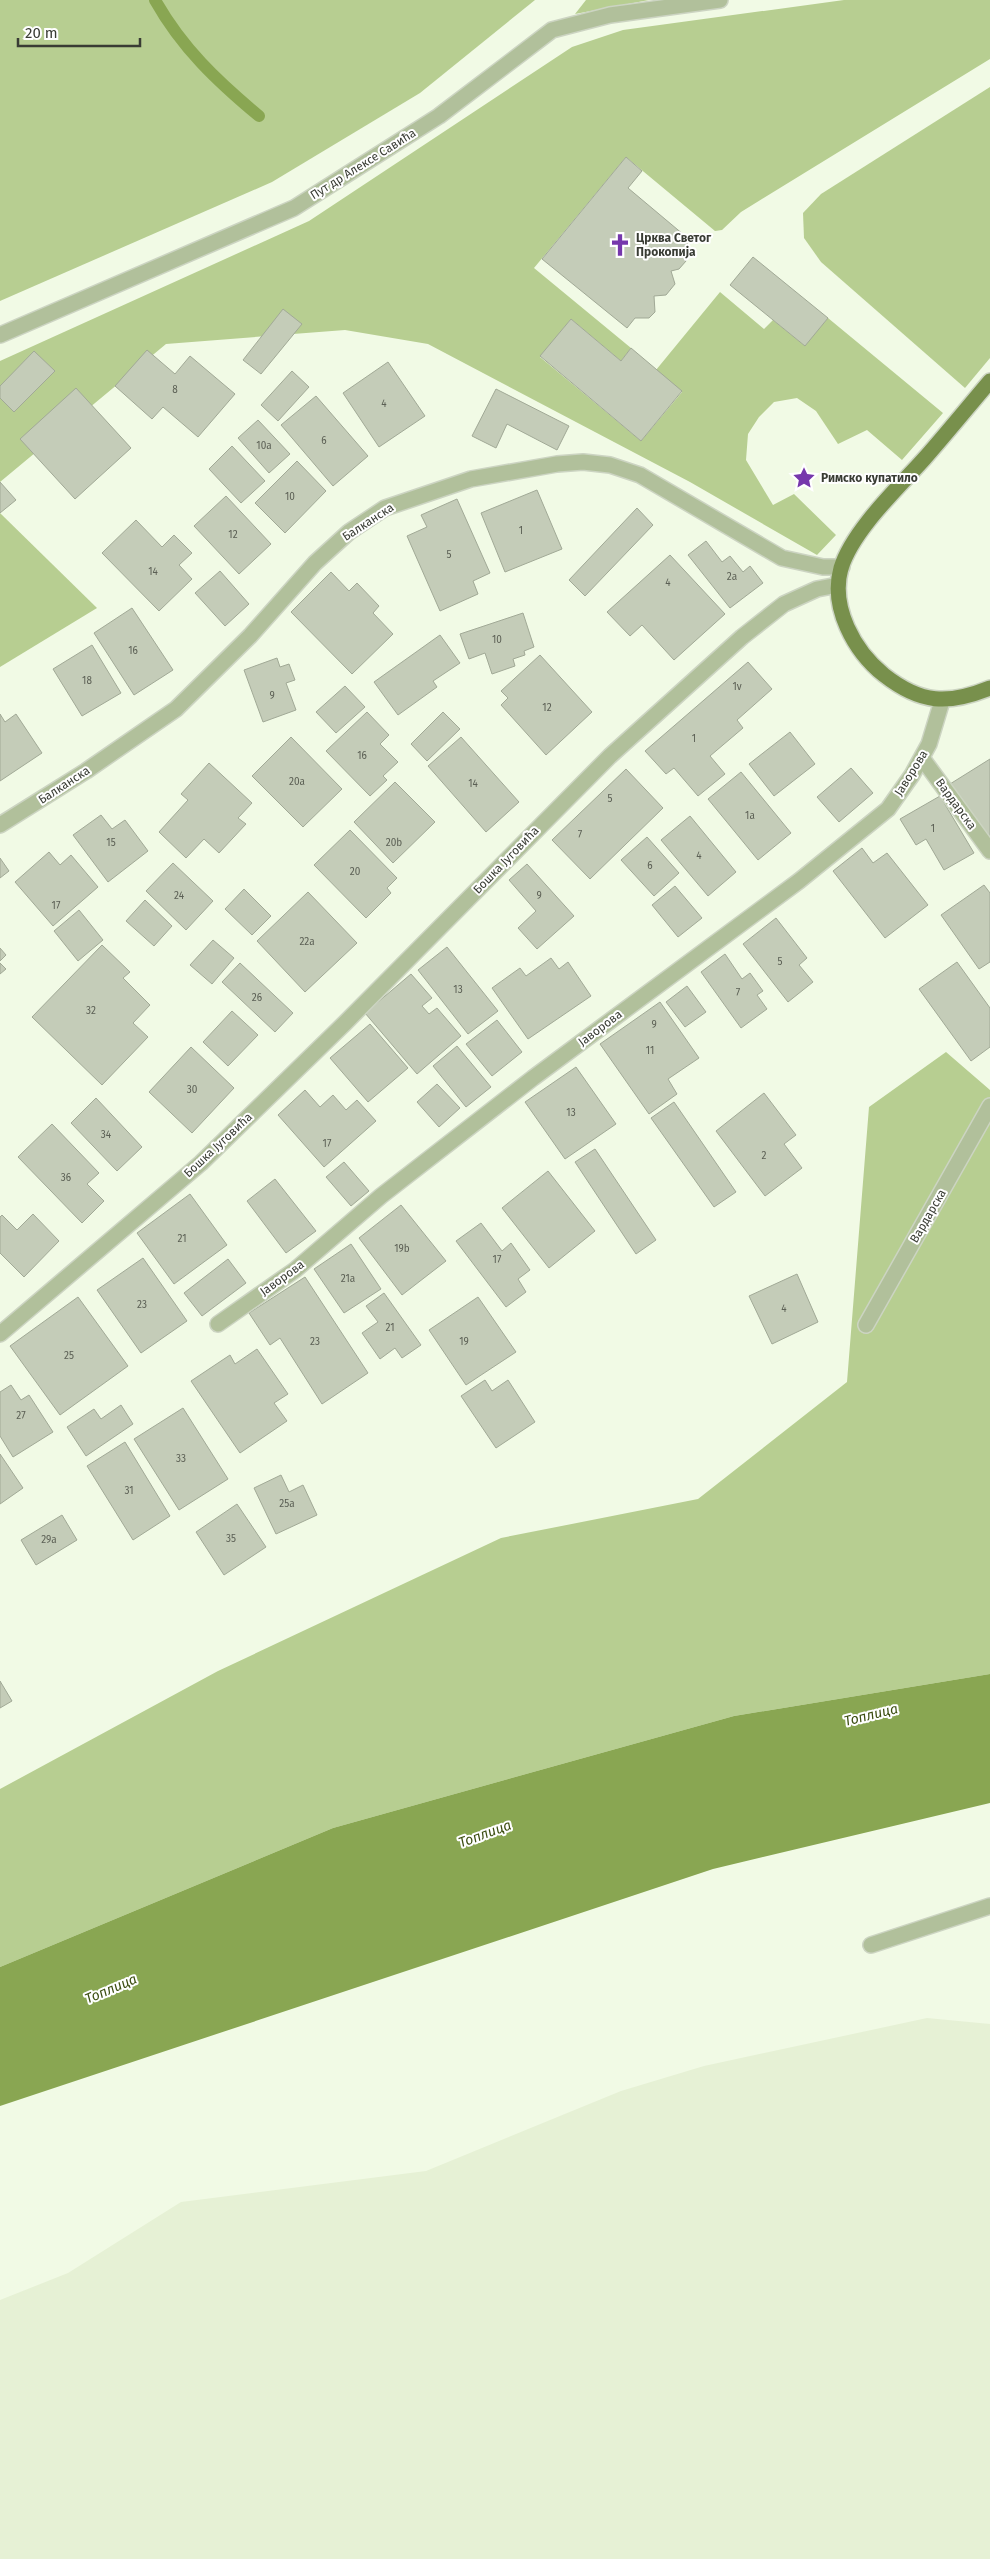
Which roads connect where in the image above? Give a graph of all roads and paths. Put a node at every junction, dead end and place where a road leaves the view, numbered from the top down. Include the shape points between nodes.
1 (720, 0) edge
2 (0, 335) edge
3 (990, 381) edge
4 (842, 567) junction
5 (838, 585) junction
6 (990, 688) edge
7 (942, 701) junction
8 (922, 758) junction
9 (0, 826) edge
10 (990, 851) edge
11 (990, 1106) edge
12 (218, 1324) dead end
13 (866, 1325) dead end
14 (0, 1334) edge
15 (990, 1906) edge
16 (872, 1945) dead end

1 - 2 street, Пут др Алексе Савића via 610,15 552,30 438,116 294,208
3 - 4 main road via 860,534
4 - 5 main road
4 - 9 street, Балканска via 816,566 782,558 640,475 610,465 557,464 471,478 385,508 349,532 315,563 250,636 176,709
5 - 7 main road via 845,620 867,658 904,688 924,698
5 - 14 street, Бошка Југовића via 817,589 784,604 742,637 603,763 201,1163
6 - 7 main road via 959,699
7 - 8 street, Јаворова via 936,726
8 - 10 street, Вардарска
8 - 12 street, Јаворова via 888,809 847,843 525,1084 381,1196 295,1270
11 - 13 street, Вардарска
15 - 16 street

